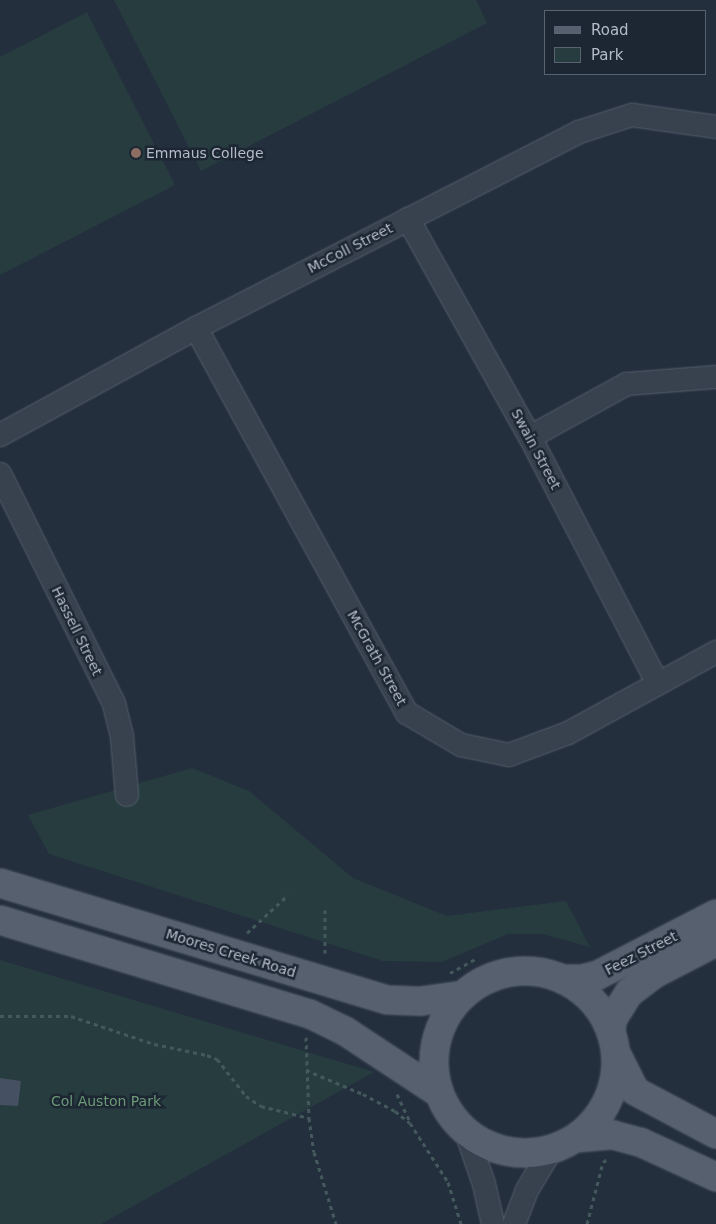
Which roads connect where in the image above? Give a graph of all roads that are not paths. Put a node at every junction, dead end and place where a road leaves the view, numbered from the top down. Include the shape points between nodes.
1 (716, 127) edge
2 (408, 219) junction
3 (196, 328) junction
4 (716, 377) edge
5 (0, 435) edge
6 (530, 437) junction
7 (0, 474) edge
8 (716, 652) edge
9 (657, 682) junction
10 (128, 795) dead end
11 (0, 883) edge
12 (716, 914) edge
13 (0, 920) edge
14 (716, 942) edge
15 (562, 979) junction
16 (464, 994) junction
17 (613, 1042) junction
18 (439, 1092) junction
19 (466, 1132) junction
20 (716, 1134) edge
21 (576, 1138) junction
22 (551, 1150) junction
23 (716, 1177) edge
24 (492, 1224) edge
25 (514, 1224) edge

1 - 2 street, McColl Street via 632,115 579,132
2 - 3 street, McColl Street
2 - 6 street, Swain Street
3 - 5 street, McColl Street
3 - 9 street, McGrath Street via 407,714 461,745 508,756 568,734
4 - 6 street via 627,384
6 - 9 street, Swain Street
7 - 10 street, Hassell Street via 114,704 122,737
8 - 9 street, McGrath Street
11 - 16 main road, Moores Creek Road via 388,1000 421,1001
12 - 15 main road, Feez Street via 598,975
13 - 18 main road via 310,1014 345,1031
14 - 17 main road, Feez Street via 654,974 630,993 612,1020
15 - 16 main road via 532,971 514,972 496,976
15 - 17 main road via 584,994 599,1010
16 - 18 main road via 447,1015 437,1040 434,1066
17 - 20 main road via 635,1091
17 - 21 main road via 614,1080 605,1106
18 - 19 main road via 450,1114
19 - 22 main road via 492,1148 514,1152
19 - 24 street via 484,1184
21 - 22 main road
21 - 23 main road via 613,1135 640,1142
22 - 25 street via 527,1190

